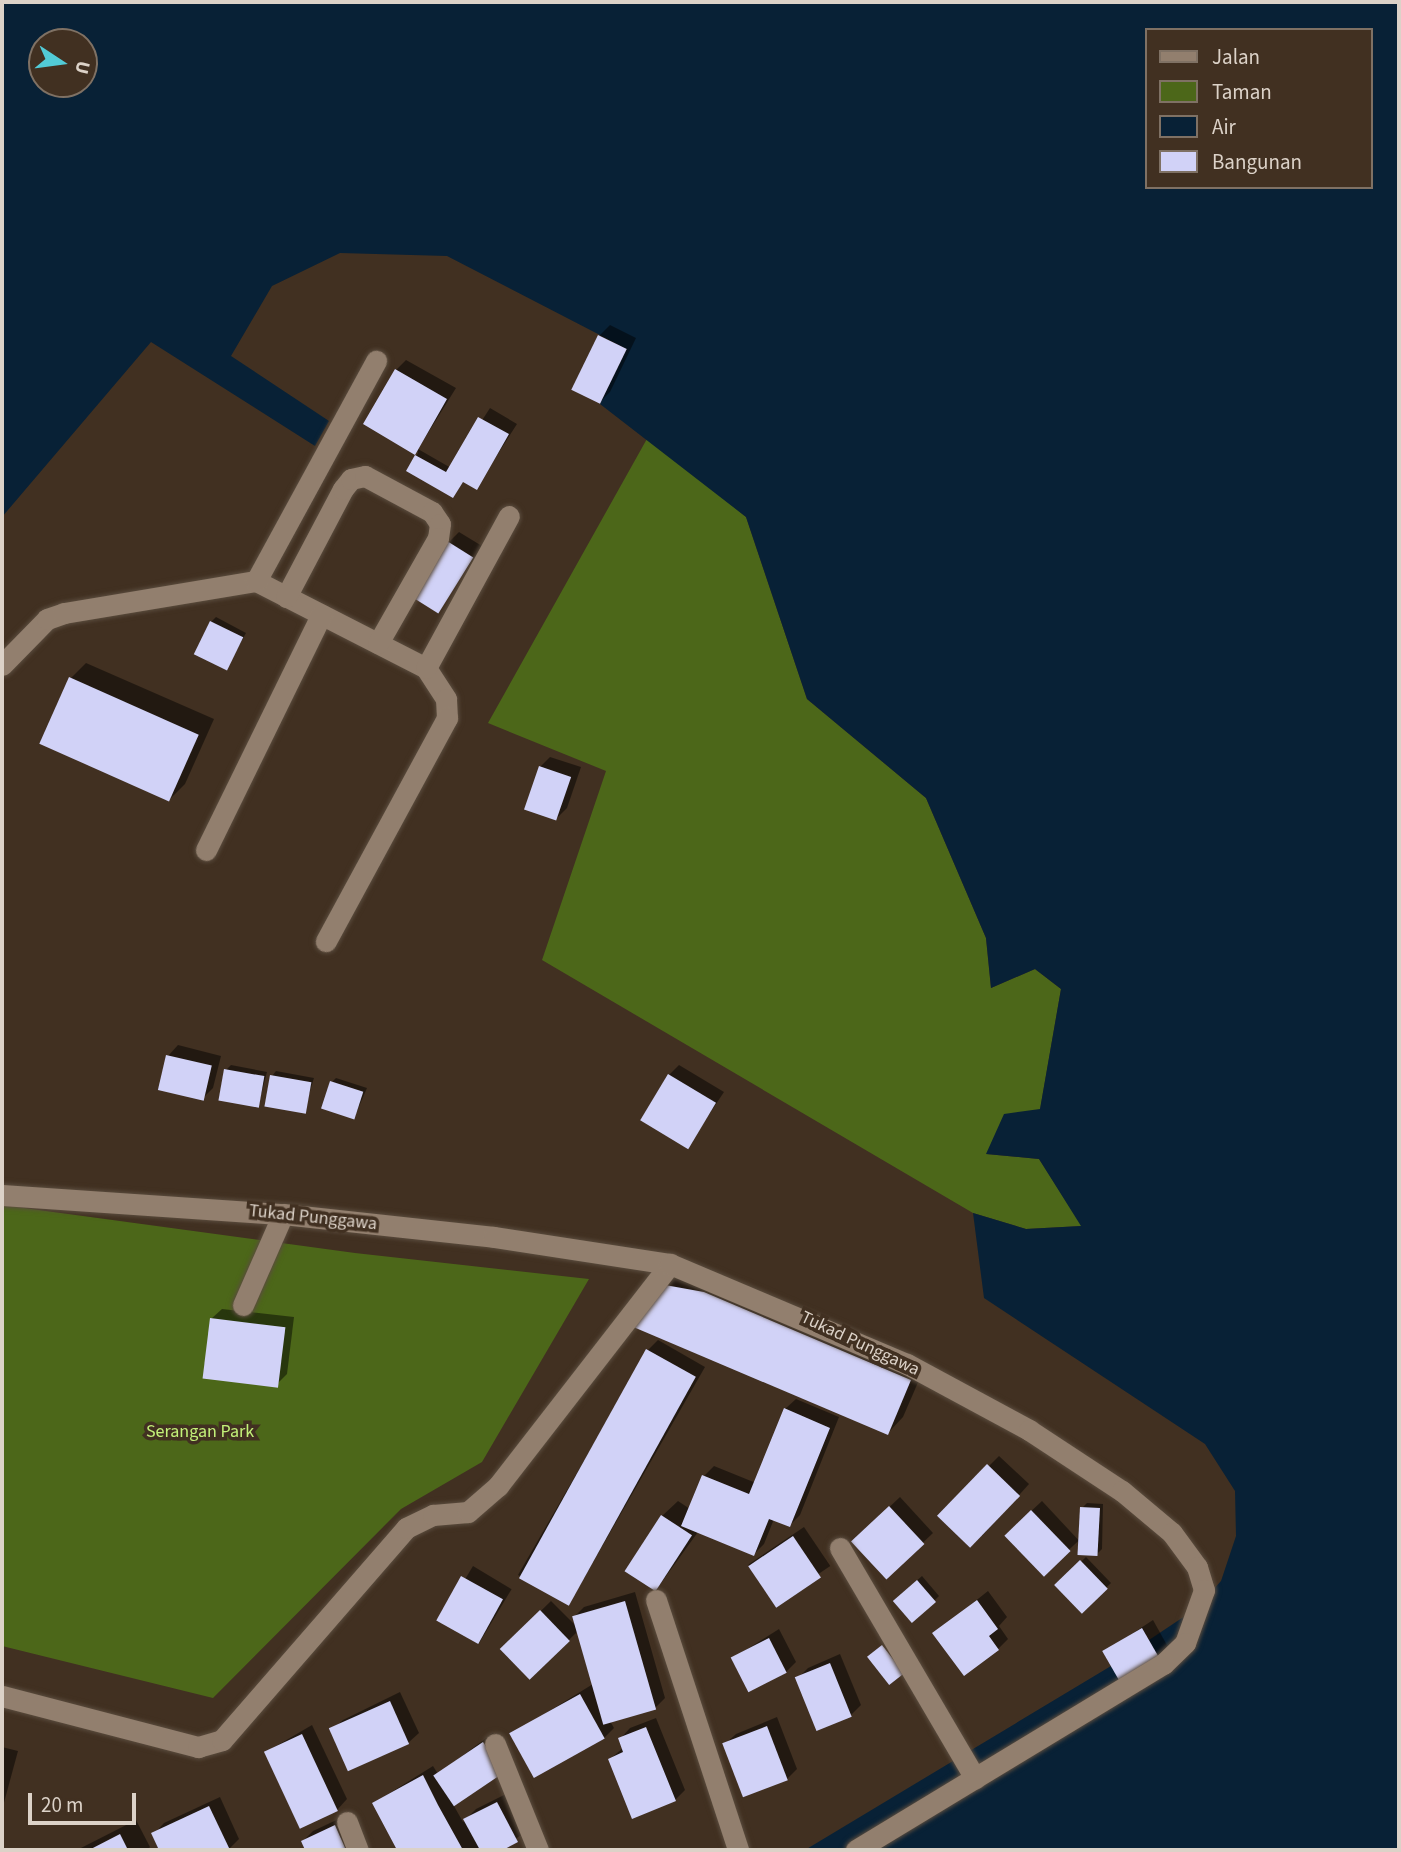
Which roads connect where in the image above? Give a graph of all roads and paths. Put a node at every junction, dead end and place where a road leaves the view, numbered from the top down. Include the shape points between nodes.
1 (376, 361) dead end
2 (509, 516) dead end
3 (256, 581) junction
4 (286, 597) junction
5 (321, 615) junction
6 (378, 643) junction
7 (2, 665) edge
8 (426, 668) junction
9 (206, 850) dead end
10 (326, 941) dead end
11 (2, 1195) edge
12 (283, 1214) junction
13 (670, 1264) junction
14 (243, 1305) dead end
15 (840, 1548) dead end
16 (656, 1600) dead end
17 (2, 1696) edge
18 (495, 1744) dead end
19 (975, 1778) junction
20 (347, 1822) dead end
21 (358, 1850) edge
22 (538, 1850) edge
23 (738, 1850) edge
24 (856, 1850) edge

1 - 3 street
2 - 8 street
3 - 4 street
3 - 7 street via 56,616 47,619
4 - 5 street
4 - 6 street via 343,489 351,479 365,476 432,512 440,524 438,538
5 - 6 street
5 - 9 street
6 - 8 street
8 - 10 street via 446,699 447,718
11 - 12 street, Tukad Punggawa
12 - 13 street, Tukad Punggawa via 494,1237
12 - 14 street
13 - 17 street via 498,1486 468,1512 433,1515 406,1528 222,1740 198,1747
13 - 19 street, Tukad Punggawa via 907,1364 1030,1430 1122,1491 1172,1533 1197,1567 1204,1590 1198,1617 1185,1643 1163,1664
15 - 19 street
16 - 23 street
18 - 22 street
19 - 24 street, Tukad Punggawa
20 - 21 street

